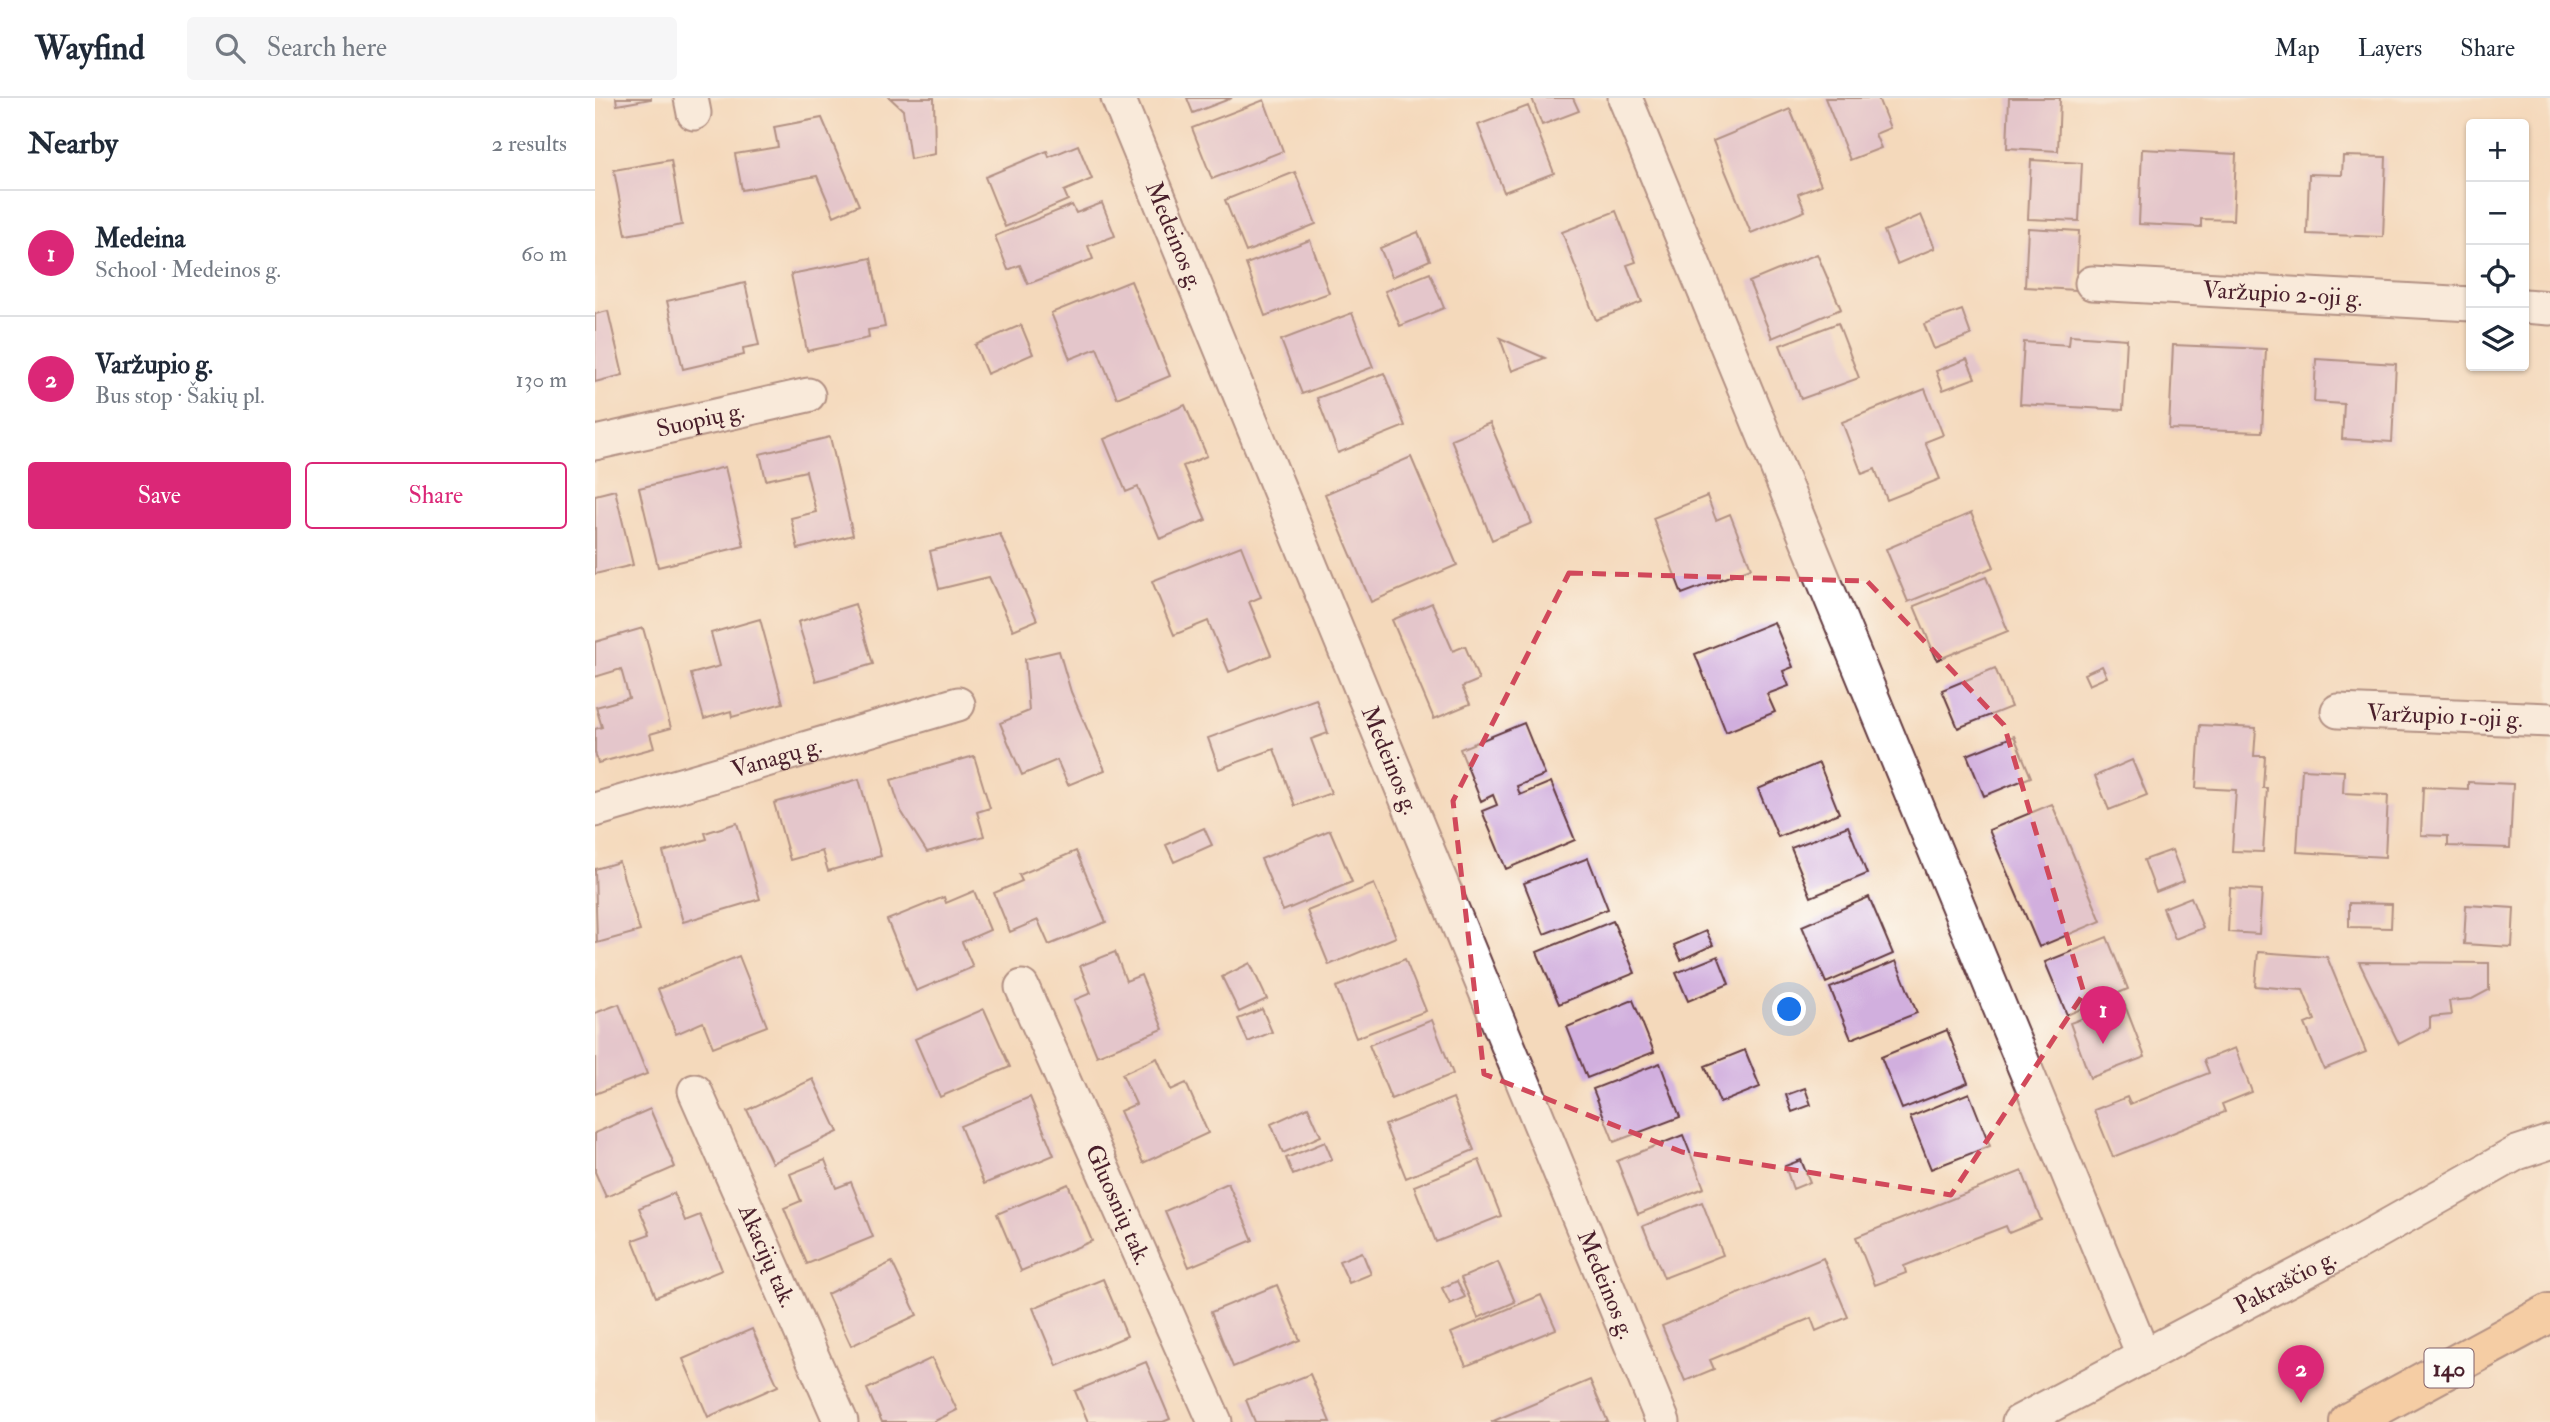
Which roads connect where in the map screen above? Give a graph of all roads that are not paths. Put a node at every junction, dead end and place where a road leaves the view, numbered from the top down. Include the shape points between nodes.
1 (1118, 98) edge
2 (1625, 98) edge
3 (2092, 283) dead end
4 (2466, 304) edge
5 (2529, 306) edge
6 (2550, 308) edge
7 (808, 394) dead end
8 (595, 443) edge
9 (958, 704) dead end
10 (2338, 711) dead end
11 (2550, 720) edge
12 (595, 810) edge
13 (1023, 987) dead end
14 (695, 1091) dead end
15 (2550, 1142) edge
16 (2550, 1313) edge
17 (2144, 1357) junction
18 (841, 1422) edge
19 (1215, 1422) edge
20 (1663, 1422) edge
21 (2019, 1422) edge
22 (2349, 1422) edge

1 - 20 street, Medeinos g.
2 - 17 street
3 - 4 street, Varžupio 2-oji g.
5 - 6 street
7 - 8 street, Suopių g.
9 - 12 street, Vanagų g.
10 - 11 street, Varžupio 1-oji g.
13 - 19 street, Gluosnių tak.
14 - 18 street, Akacijų tak.
15 - 17 street, Pakraščio g. via 2517,1153
16 - 22 main road, 140
17 - 21 street, Pakraščio g.

